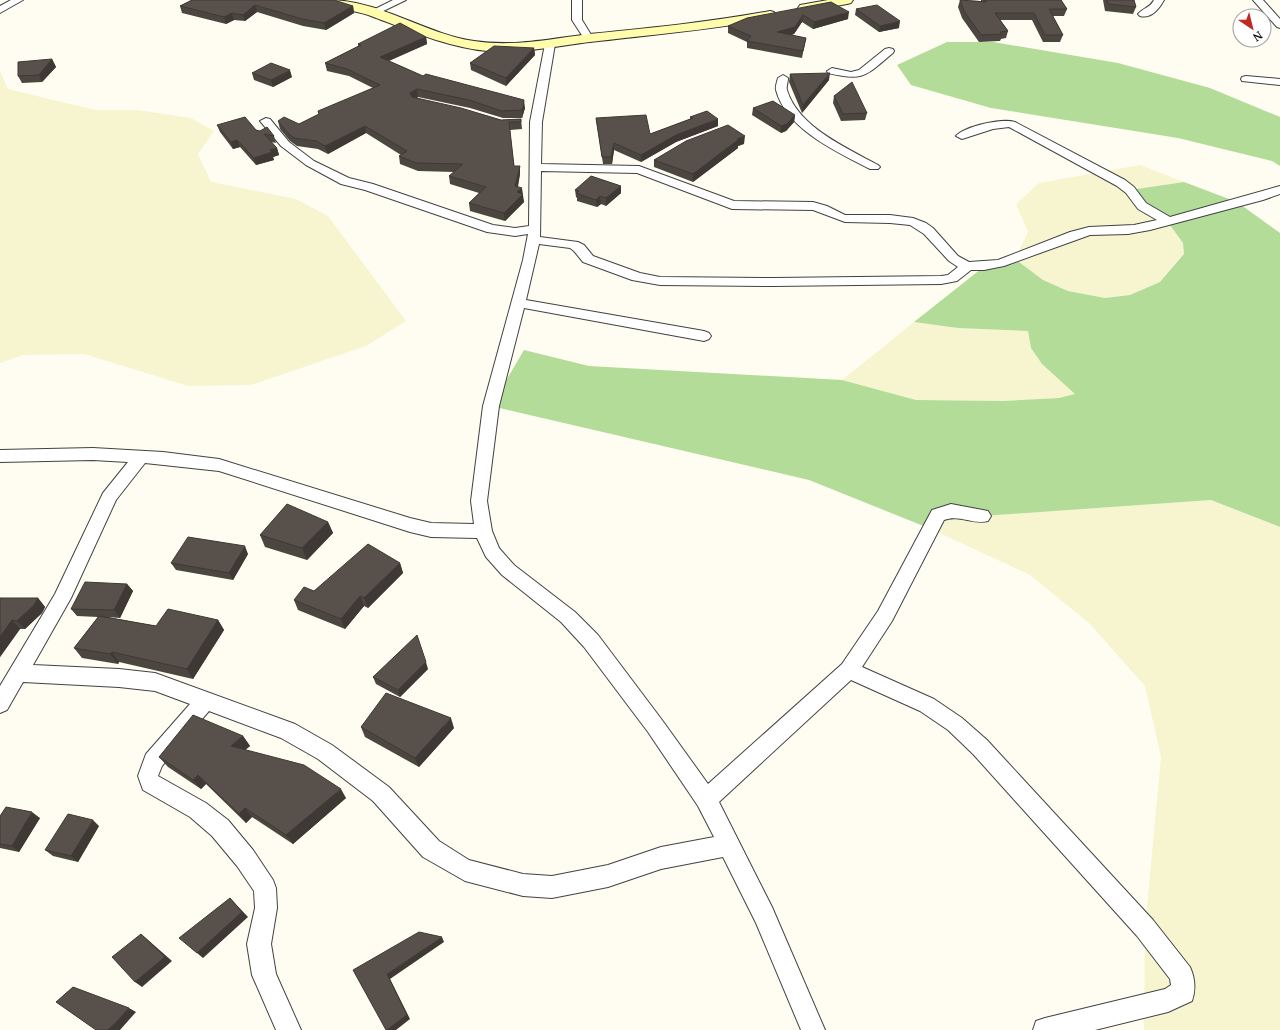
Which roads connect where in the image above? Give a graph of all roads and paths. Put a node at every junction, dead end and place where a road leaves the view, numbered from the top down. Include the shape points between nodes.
1 (18, 0) edge
2 (335, 0) edge
3 (401, 0) edge
4 (577, 0) edge
5 (847, 0) edge
6 (1159, 0) edge
7 (1258, 0) edge
8 (0, 10) edge
9 (374, 12) junction
10 (1143, 14) dead end
11 (1280, 25) edge
12 (588, 38) junction
13 (550, 44) junction
14 (889, 51) dead end
15 (832, 71) dead end
16 (783, 78) dead end
17 (1246, 79) dead end
18 (1280, 82) edge
19 (266, 121) dead end
20 (962, 136) dead end
21 (651, 162) dead end
22 (535, 167) junction
23 (874, 167) dead end
24 (639, 170) junction
25 (1280, 190) edge
26 (1167, 221) junction
27 (534, 235) junction
28 (968, 266) junction
29 (519, 303) junction
30 (704, 336) dead end
31 (0, 456) edge
32 (141, 457) junction
33 (982, 516) dead end
34 (483, 531) junction
35 (849, 670) junction
36 (17, 673) junction
37 (206, 700) junction
38 (0, 704) edge
39 (706, 799) junction
40 (728, 845) junction
41 (289, 1030) edge
42 (813, 1030) edge
43 (1045, 1030) edge

1 - 8 street
2 - 9 street
3 - 9 street
4 - 12 street via 577,20
5 - 12 street via 715,25
6 - 10 street via 1154,8
7 - 11 street
9 - 13 street via 431,33 474,45 507,47
12 - 13 street
13 - 22 street via 529,123
14 - 15 street via 862,73 851,75
16 - 23 street via 781,89 786,100 792,111 808,128
17 - 18 street
19 - 27 street via 285,144 310,163 345,181 368,186 492,229
20 - 26 street via 1004,123 1011,124 1121,183 1142,206
21 - 24 street
22 - 24 street
22 - 27 street
24 - 28 street via 742,206 804,205 816,207 844,219 914,222 930,231 960,264
25 - 26 street via 1266,196
26 - 28 street via 1139,229 1088,231 1015,259
27 - 28 street via 573,245 588,259 637,277 660,281 941,280 952,278
27 - 29 street
29 - 30 street
29 - 34 street via 491,406 479,501
31 - 32 street via 93,454
32 - 34 street via 219,465 430,530
32 - 36 street via 109,497 62,598
33 - 35 street via 951,510 938,515 885,616
34 - 39 street via 492,552 508,570 568,617 591,641
35 - 39 street
35 - 43 street via 927,705 955,724 980,747 1145,928 1182,975 1183,992 1168,1000
36 - 37 street via 155,682
36 - 38 street
37 - 40 street via 288,731 325,752 382,794 431,849 465,870 523,885 552,887 608,876 662,858
37 - 41 street via 153,761 148,776 150,783 198,810 220,828 265,888 266,908 259,944 264,975
39 - 40 street
40 - 42 street via 764,915

